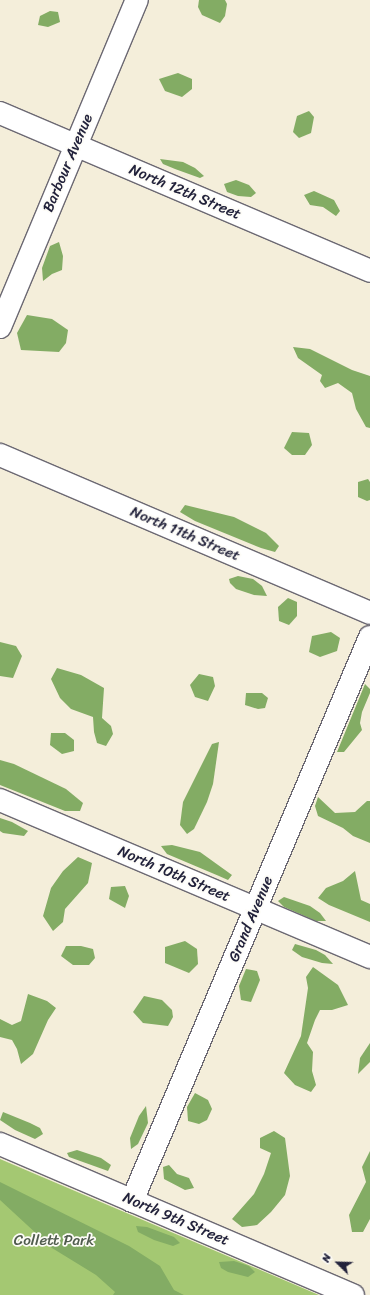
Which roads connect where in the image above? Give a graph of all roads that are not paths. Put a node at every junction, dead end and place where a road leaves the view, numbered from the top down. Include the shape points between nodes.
1 (137, 0) edge
2 (0, 113) edge
3 (76, 145) junction
4 (370, 271) edge
5 (0, 327) edge
6 (0, 455) edge
7 (370, 613) edge
8 (370, 637) edge
9 (0, 800) edge
10 (255, 908) junction
11 (370, 957) edge
12 (0, 1144) edge
13 (132, 1201) junction
14 (353, 1295) edge

1 - 3 street, Barbour Avenue
2 - 3 street, North 12th Street
3 - 4 street, North 12th Street
3 - 5 street, Barbour Avenue
6 - 7 street, North 11th Street
8 - 10 street, Grand Avenue
9 - 10 street, North 10th Street
10 - 11 street, North 10th Street
10 - 13 street, Grand Avenue
12 - 13 street, North 9th Street
13 - 14 street, North 9th Street

